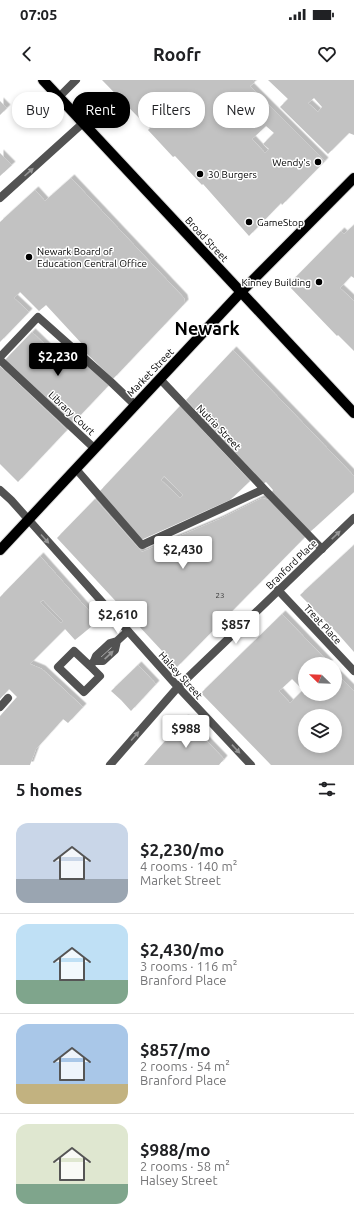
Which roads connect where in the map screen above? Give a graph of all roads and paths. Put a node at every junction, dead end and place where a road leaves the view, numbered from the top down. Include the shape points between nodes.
1 (43, 80) edge
2 (76, 80) edge
3 (54, 92) edge
4 (64, 92) edge
5 (64, 102) edge
6 (72, 111) edge
7 (77, 128) edge
8 (88, 128) edge
9 (354, 178) edge
10 (0, 198) edge
11 (241, 292) junction
12 (0, 357) edge
13 (0, 360) edge
14 (160, 380) junction
15 (135, 405) junction
16 (354, 413) edge
17 (94, 448) junction
18 (76, 470) junction
19 (264, 489) junction
20 (0, 490) edge
21 (354, 518) edge
22 (28, 520) junction
23 (322, 549) junction
24 (0, 550) edge
25 (278, 590) junction
26 (128, 631) junction
27 (92, 663) junction
28 (354, 671) edge
29 (178, 687) junction
30 (8, 698) dead end
31 (0, 707) edge
32 (110, 765) edge
33 (251, 765) edge

1 - 3 main road, Broad Street
2 - 4 street
5 - 6 main road, Broad Street
10 -> 7 street
8 - 11 main road, Broad Street
9 - 11 main road, Market Street
11 - 14 main road, Market Street
11 - 16 main road, Broad Street
12 - 15 street via 38,317
13 - 17 street, Library Court
14 - 15 main road, Market Street
14 - 19 street, Nutria Street
15 - 17 main road, Market Street
17 - 18 main road, Market Street
18 - 19 street via 142,545
18 - 22 main road, Market Street
19 - 23 street, Nutria Street
20 - 22 street, Halsey Street
23 -> 21 street, Branford Place
22 - 24 main road, Market Street
22 -> 26 street, Halsey Street
23 - 25 street, Branford Place
25 - 28 street, Treat Place
25 - 29 street, Branford Place
26 - 27 street via 117,641 110,643
26 - 29 street, Halsey Street
27 - 27 street via 74,651 58,667 84,692 100,676
32 -> 29 street, Branford Place
29 -> 33 street, Halsey Street
30 - 31 street

